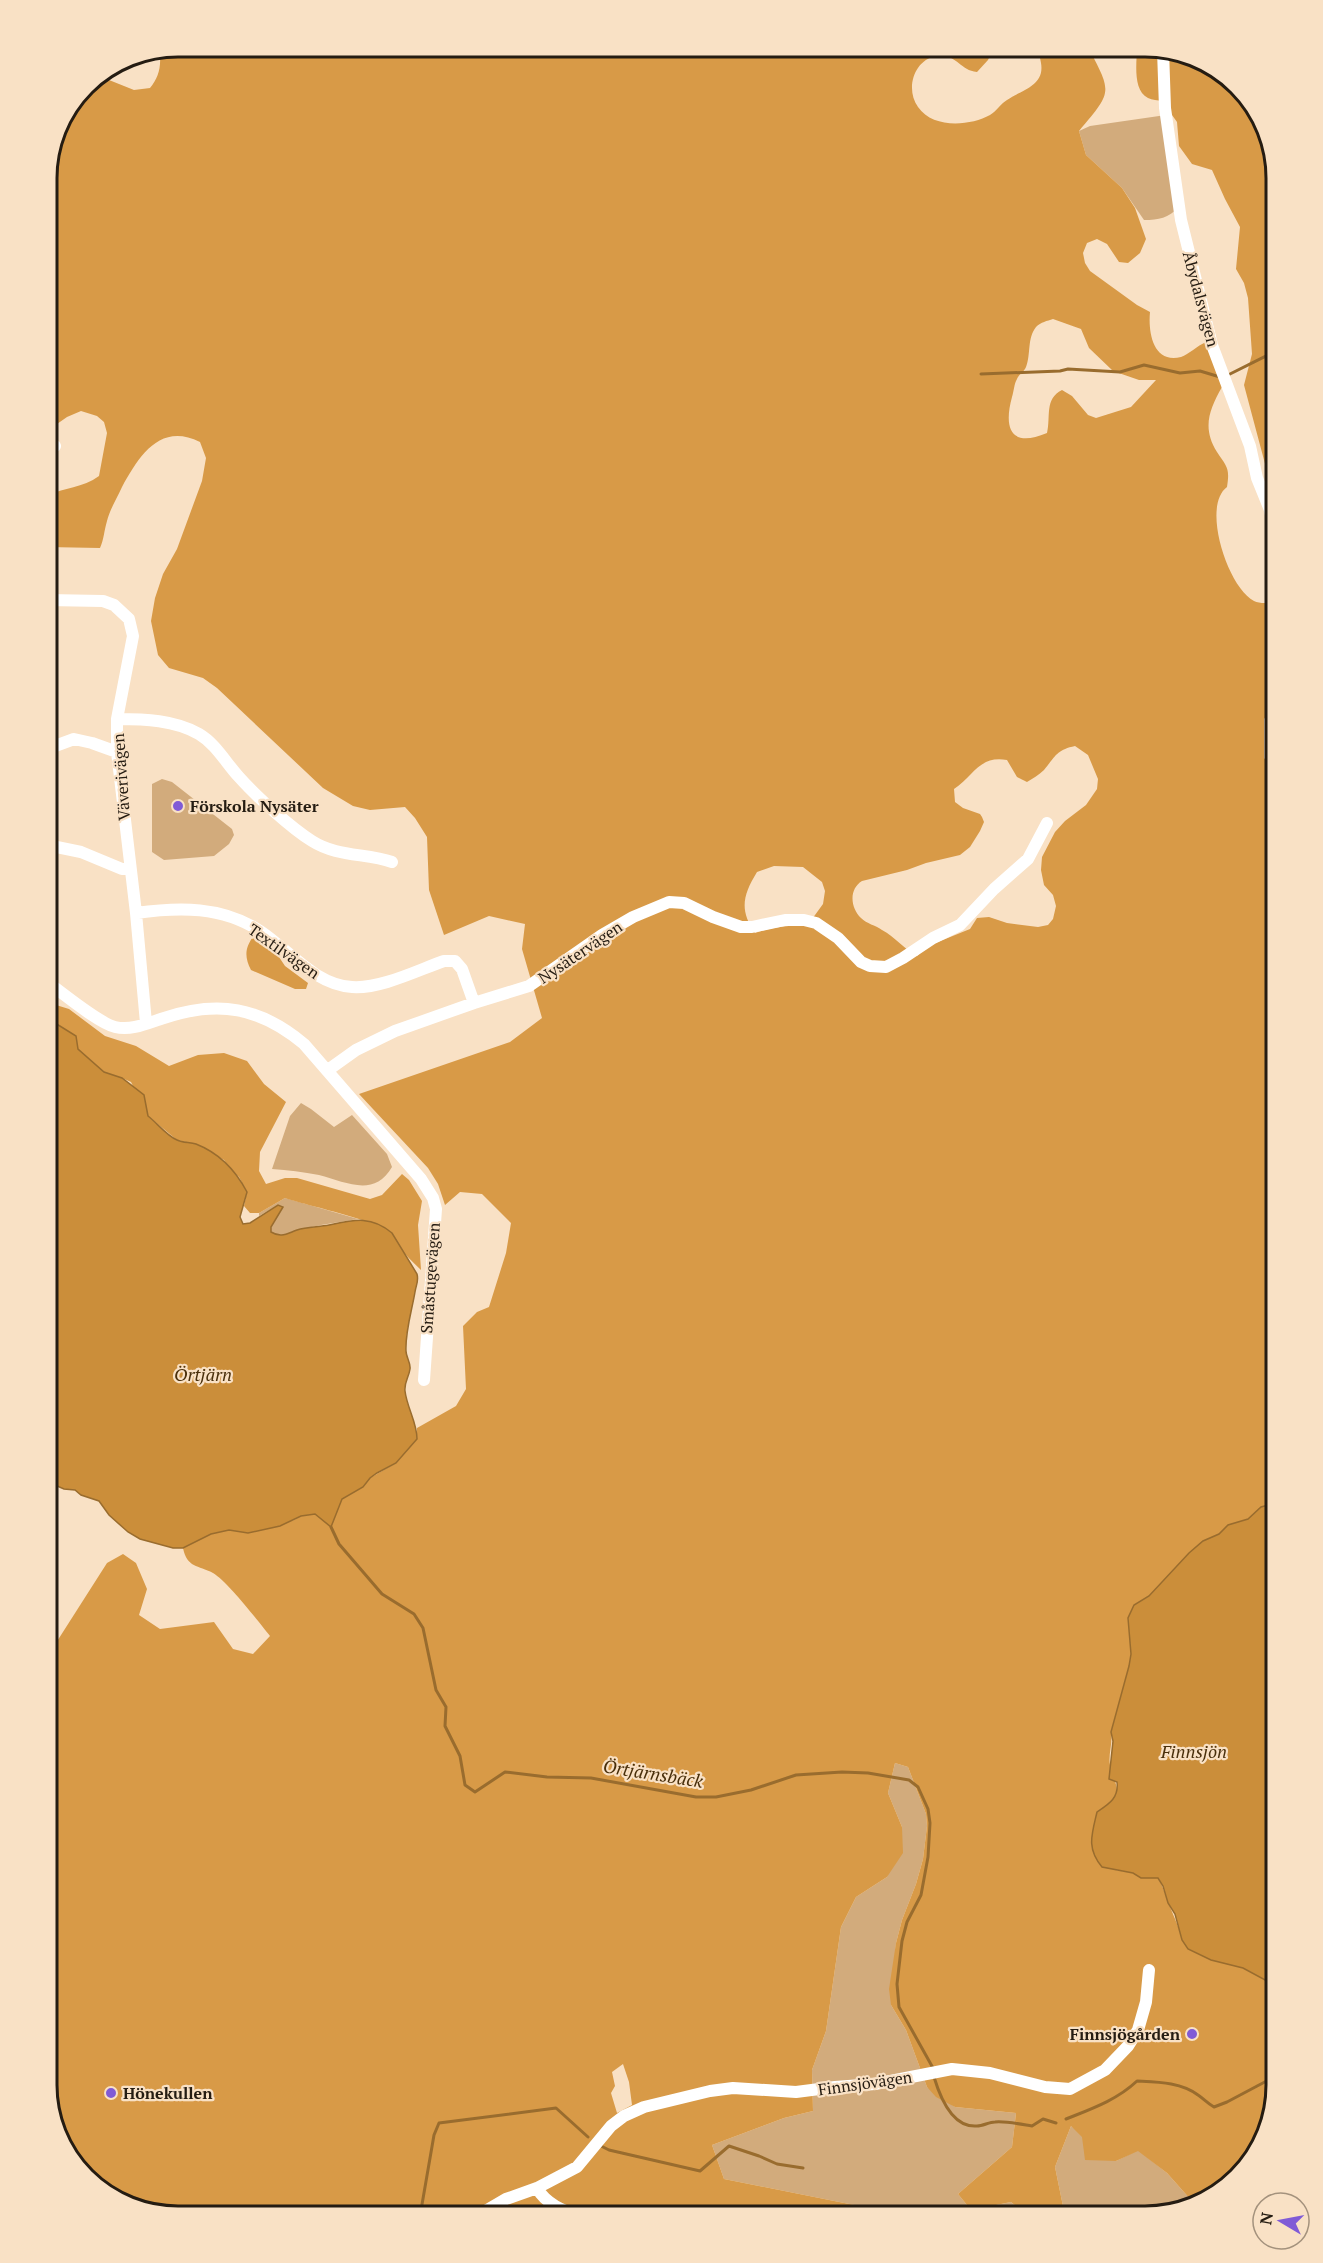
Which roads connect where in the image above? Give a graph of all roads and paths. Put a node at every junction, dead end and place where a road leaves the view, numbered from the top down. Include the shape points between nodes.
1 (1164, 58) edge
2 (1266, 502) edge
3 (57, 600) edge
4 (117, 719) junction
5 (57, 745) edge
6 (117, 752) junction
7 (1047, 823) dead end
8 (57, 847) edge
9 (392, 862) dead end
10 (130, 869) junction
11 (136, 913) junction
12 (57, 988) edge
13 (474, 1003) junction
14 (146, 1023) junction
15 (328, 1070) junction
16 (424, 1380) dead end
17 (1149, 1970) dead end
18 (537, 2187) junction
19 (494, 2206) edge
20 (555, 2206) edge

1 - 2 street, Åbydalsvägen via 1165,108 1181,220 1212,345 1250,446
3 - 4 street, Väverivägen via 103,601 114,604 129,619 133,636 131,654
4 - 6 street, Väverivägen
4 - 9 street via 172,724 198,733 240,778 314,843 353,856 375,856
5 - 6 street via 74,739
6 - 10 street, Väverivägen
7 - 13 street, Nysätervägen via 1028,859 960,925 886,967 861,962 838,938 816,923 785,920 741,927 677,902 622,923 529,986
8 - 10 street
10 - 11 street, Väverivägen
11 - 13 street, Textilvägen via 191,909 235,918 260,931 321,977 353,987 455,961 462,969
11 - 14 street, Väverivägen
12 - 14 street via 111,1026 126,1028
13 - 15 street, Nysätervägen via 375,1040
14 - 15 street via 205,1008 252,1013 286,1029
15 - 16 street, Småstugevägen via 433,1198 436,1209
17 - 18 street, Finnsjövägen via 1146,2002 1138,2030 1128,2046 1105,2070 1070,2089 952,2069 875,2084 796,2092 733,2088 710,2091 644,2107 624,2116 578,2167
18 - 19 street, Finnsjövägen
18 - 20 street

